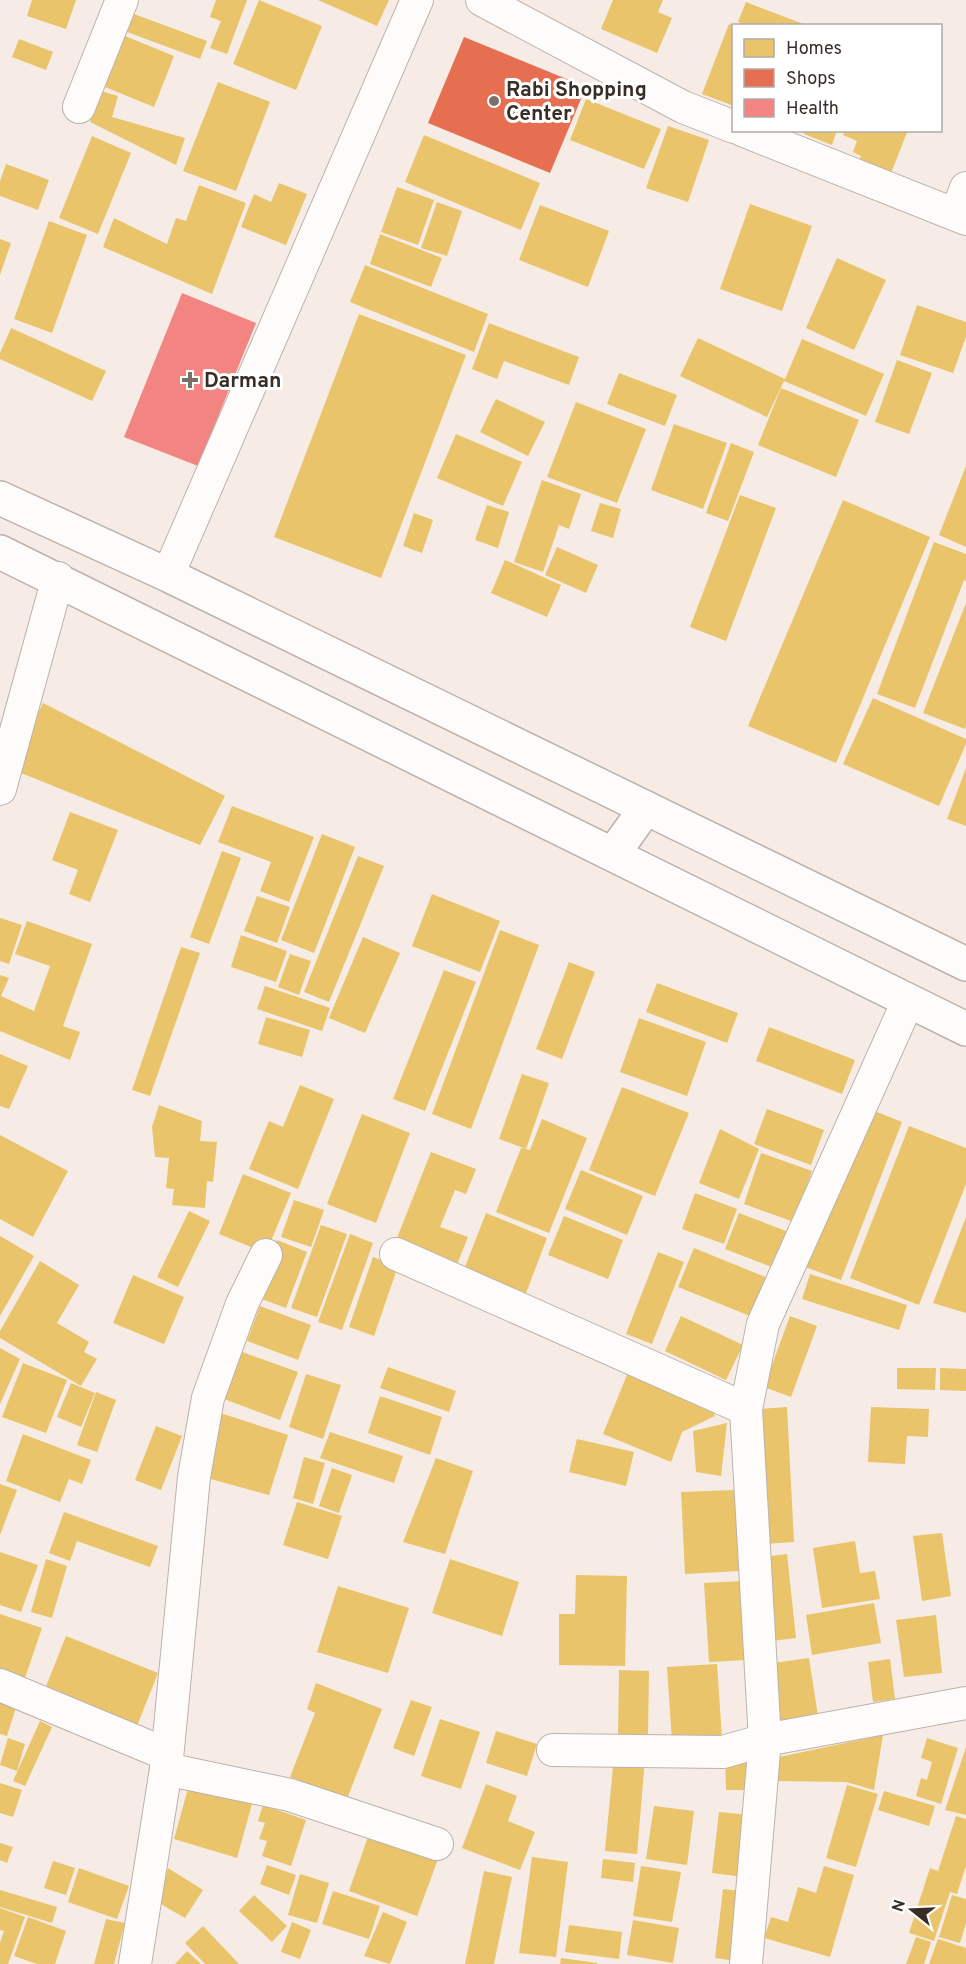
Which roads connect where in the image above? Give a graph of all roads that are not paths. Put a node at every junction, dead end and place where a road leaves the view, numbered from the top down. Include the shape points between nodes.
1 (122, 0) edge
2 (417, 0) edge
3 (482, 0) edge
4 (79, 107) dead end
5 (732, 126) edge
6 (748, 132) edge
7 (962, 207) edge
8 (0, 498) edge
9 (0, 552) edge
10 (168, 575) junction
11 (58, 578) junction
12 (0, 789) edge
13 (646, 807) junction
14 (613, 855) junction
15 (966, 964) edge
16 (908, 1001) junction
17 (966, 1029) edge
18 (966, 1053) edge
19 (396, 1254) dead end
20 (266, 1255) dead end
21 (746, 1408) junction
22 (0, 1685) edge
23 (966, 1703) edge
24 (765, 1740) junction
25 (553, 1750) dead end
26 (166, 1761) junction
27 (437, 1844) dead end
28 (135, 1964) edge
29 (746, 1964) edge

1 - 4 street
2 - 10 street
3 - 5 street via 684,107
6 - 7 street
8 - 10 main road
9 - 11 main road
10 - 13 main road
11 - 12 street
11 - 14 main road
13 - 14 main road
13 - 15 main road
14 - 16 main road
16 - 17 main road
16 - 18 main road
16 - 21 street via 763,1324
19 - 21 street
20 - 26 street via 242,1305 208,1398 194,1477
21 - 24 street
22 - 26 street
23 - 24 street
24 - 25 street via 723,1752
24 - 29 street
26 - 27 street via 290,1795
26 - 28 street

